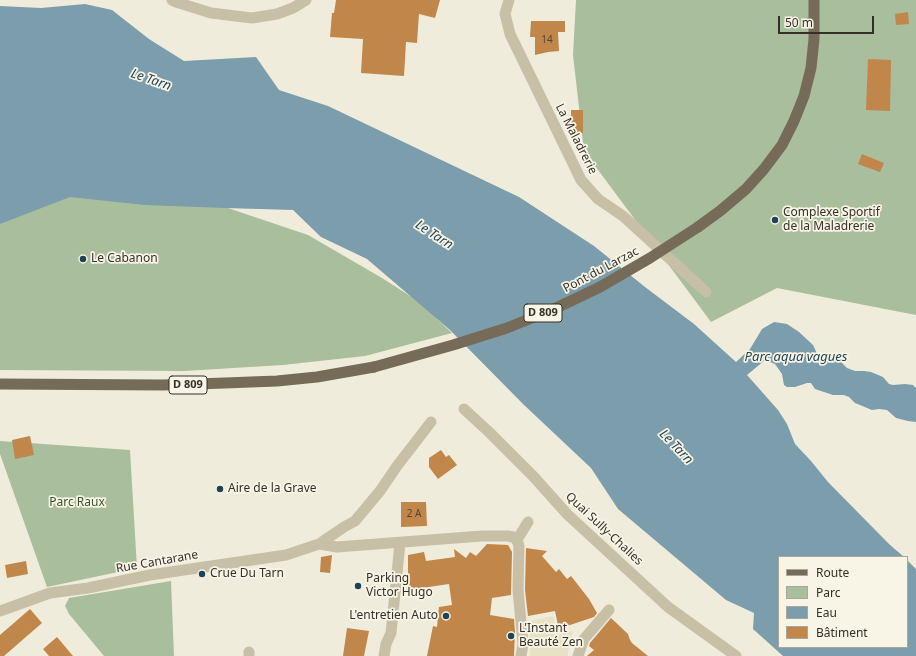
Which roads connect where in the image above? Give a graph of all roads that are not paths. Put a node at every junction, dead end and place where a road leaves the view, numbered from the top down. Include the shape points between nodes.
1 (172, 0) edge
2 (306, 0) edge
3 (509, 0) edge
4 (814, 0) edge
5 (706, 292) dead end
6 (0, 384) edge
7 (464, 409) dead end
8 (431, 422) dead end
9 (528, 522) dead end
10 (517, 540) junction
11 (400, 543) junction
12 (319, 544) junction
13 (609, 610) dead end
14 (0, 611) edge
15 (384, 656) edge
16 (521, 656) edge
17 (578, 656) edge
18 (736, 656) edge

1 - 2 street via 211,13 252,18 277,14
3 - 5 street, La Maladrerie via 505,14 510,34 581,180 598,199 623,216
4 - 6 main road, Pont du Larzac / D 809, bridge via 811,68 804,96 782,145 764,169 746,189 698,227 600,287 554,309 454,345 374,366 317,377 162,385
7 - 18 street, Quai Sully-Chalies via 495,437 567,514 668,607
8 - 12 street, Rue Cantarane via 380,491 354,521
9 - 10 street
10 - 11 street, Rue Cantarane via 508,536 482,536
10 - 16 street via 523,644
11 - 12 street, Rue Cantarane via 337,547
11 - 15 street via 391,633
12 - 14 street, Rue Cantarane via 286,555 50,593
13 - 17 street via 584,639

